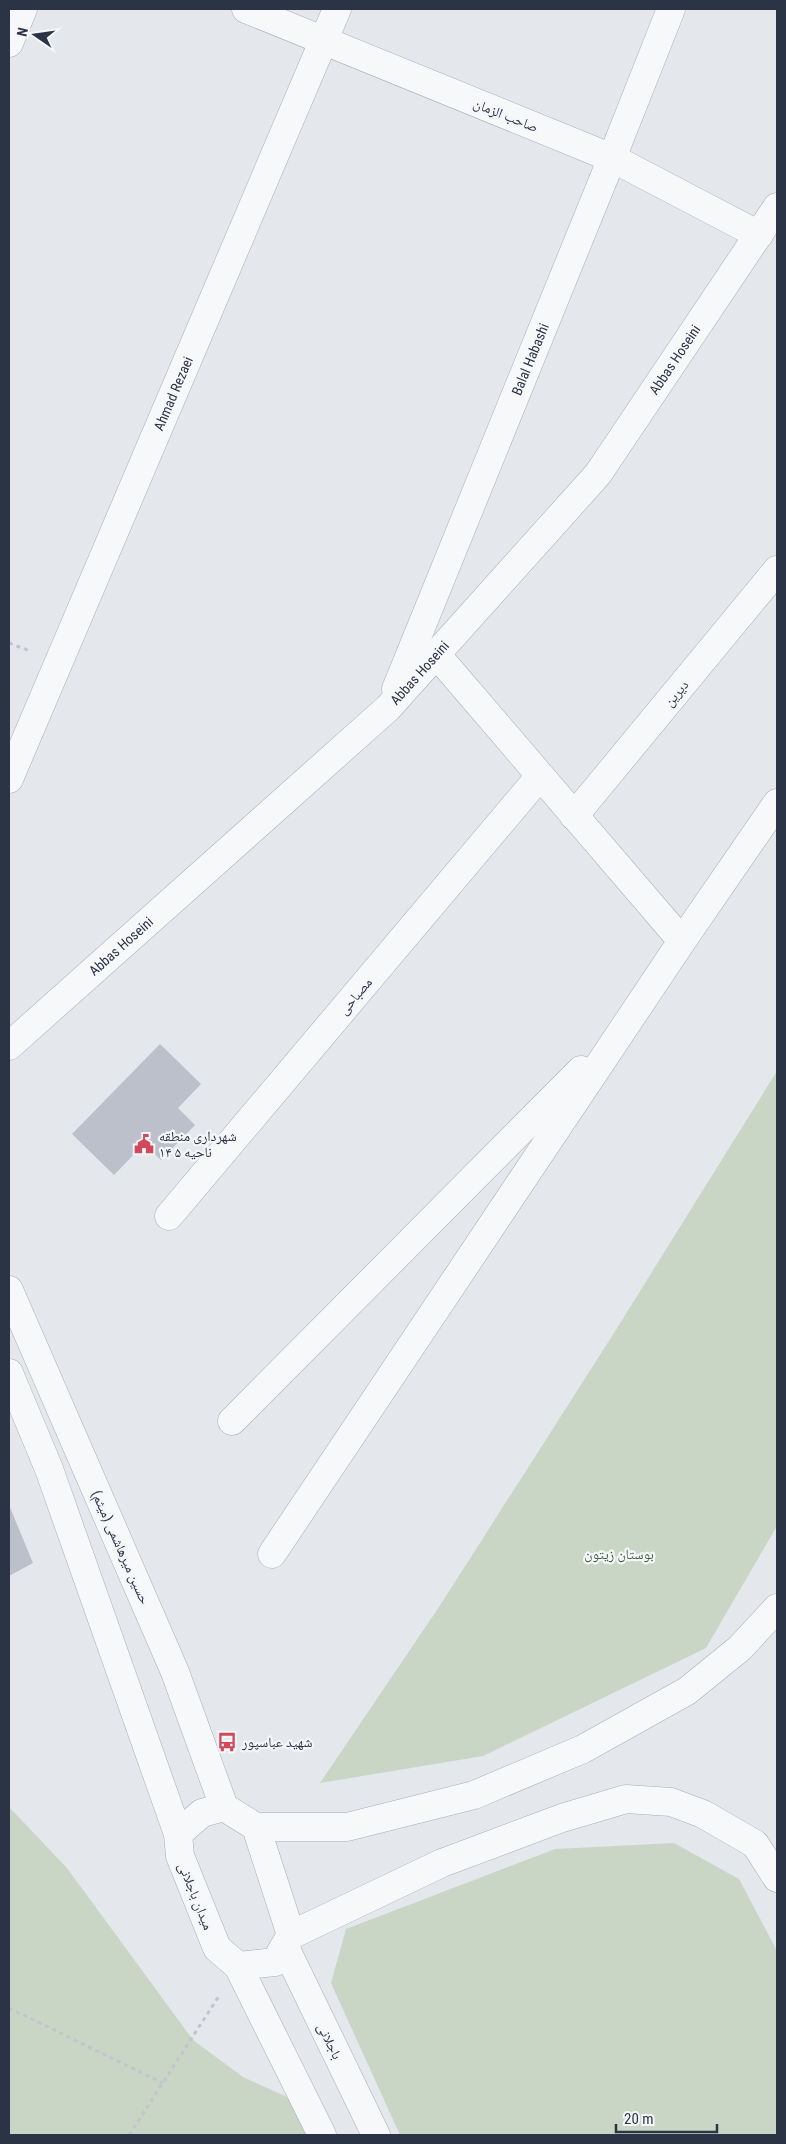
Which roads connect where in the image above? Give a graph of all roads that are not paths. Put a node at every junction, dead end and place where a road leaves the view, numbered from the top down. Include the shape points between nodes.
1 (23, 9) edge
2 (246, 9) edge
3 (338, 9) edge
4 (671, 9) edge
5 (325, 40) junction
6 (9, 43) edge
7 (612, 158) junction
8 (777, 207) edge
9 (758, 235) junction
10 (777, 570) edge
11 (436, 654) junction
12 (388, 708) junction
13 (540, 776) junction
14 (9, 779) edge
15 (777, 803) edge
16 (574, 816) junction
17 (682, 941) junction
18 (626, 1024) junction
19 (9, 1046) edge
20 (170, 1216) dead end
21 (9, 1290) edge
22 (9, 1373) edge
23 (232, 1421) dead end
24 (272, 1554) dead end
25 (777, 1608) edge
26 (224, 1807) junction
27 (256, 1827) junction
28 (178, 1834) junction
29 (777, 1878) edge
30 (288, 1941) junction
31 (238, 1966) junction
32 (322, 2135) edge
33 (376, 2135) edge

1 - 6 street
2 - 5 street, صاحب الزمان
3 - 5 street, Ahmad Rezaei
4 - 7 street, Balal Habashi
5 - 7 street, صاحب الزمان
5 - 14 street, Ahmad Rezaei
7 - 9 street, صاحب الزمان
7 - 12 street, Balal Habashi
8 - 9 street, Abbas Hoseini
9 - 11 street, Abbas Hoseini via 598,474
10 - 16 street, دیرین
11 - 12 street, Abbas Hoseini
11 - 13 street
12 - 19 street, Abbas Hoseini
13 - 16 street
13 - 20 street, مصباحی
15 - 17 street
16 - 17 street
17 - 18 street
18 - 23 street
18 - 24 street
21 - 26 street, حسین میرهاشمی (میثم) via 175,1672
22 - 28 street via 49,1469
25 - 27 street via 740,1648 688,1691 574,1753 474,1795 347,1828
26 - 27 street
26 - 28 street via 202,1813
27 - 30 street
28 - 31 street, میدان باجلانی via 180,1856 217,1948
29 - 30 street via 756,1844 703,1814 671,1802 626,1798 442,1863
30 - 31 street via 276,1962
30 - 33 street, باجلانی
31 - 32 street

